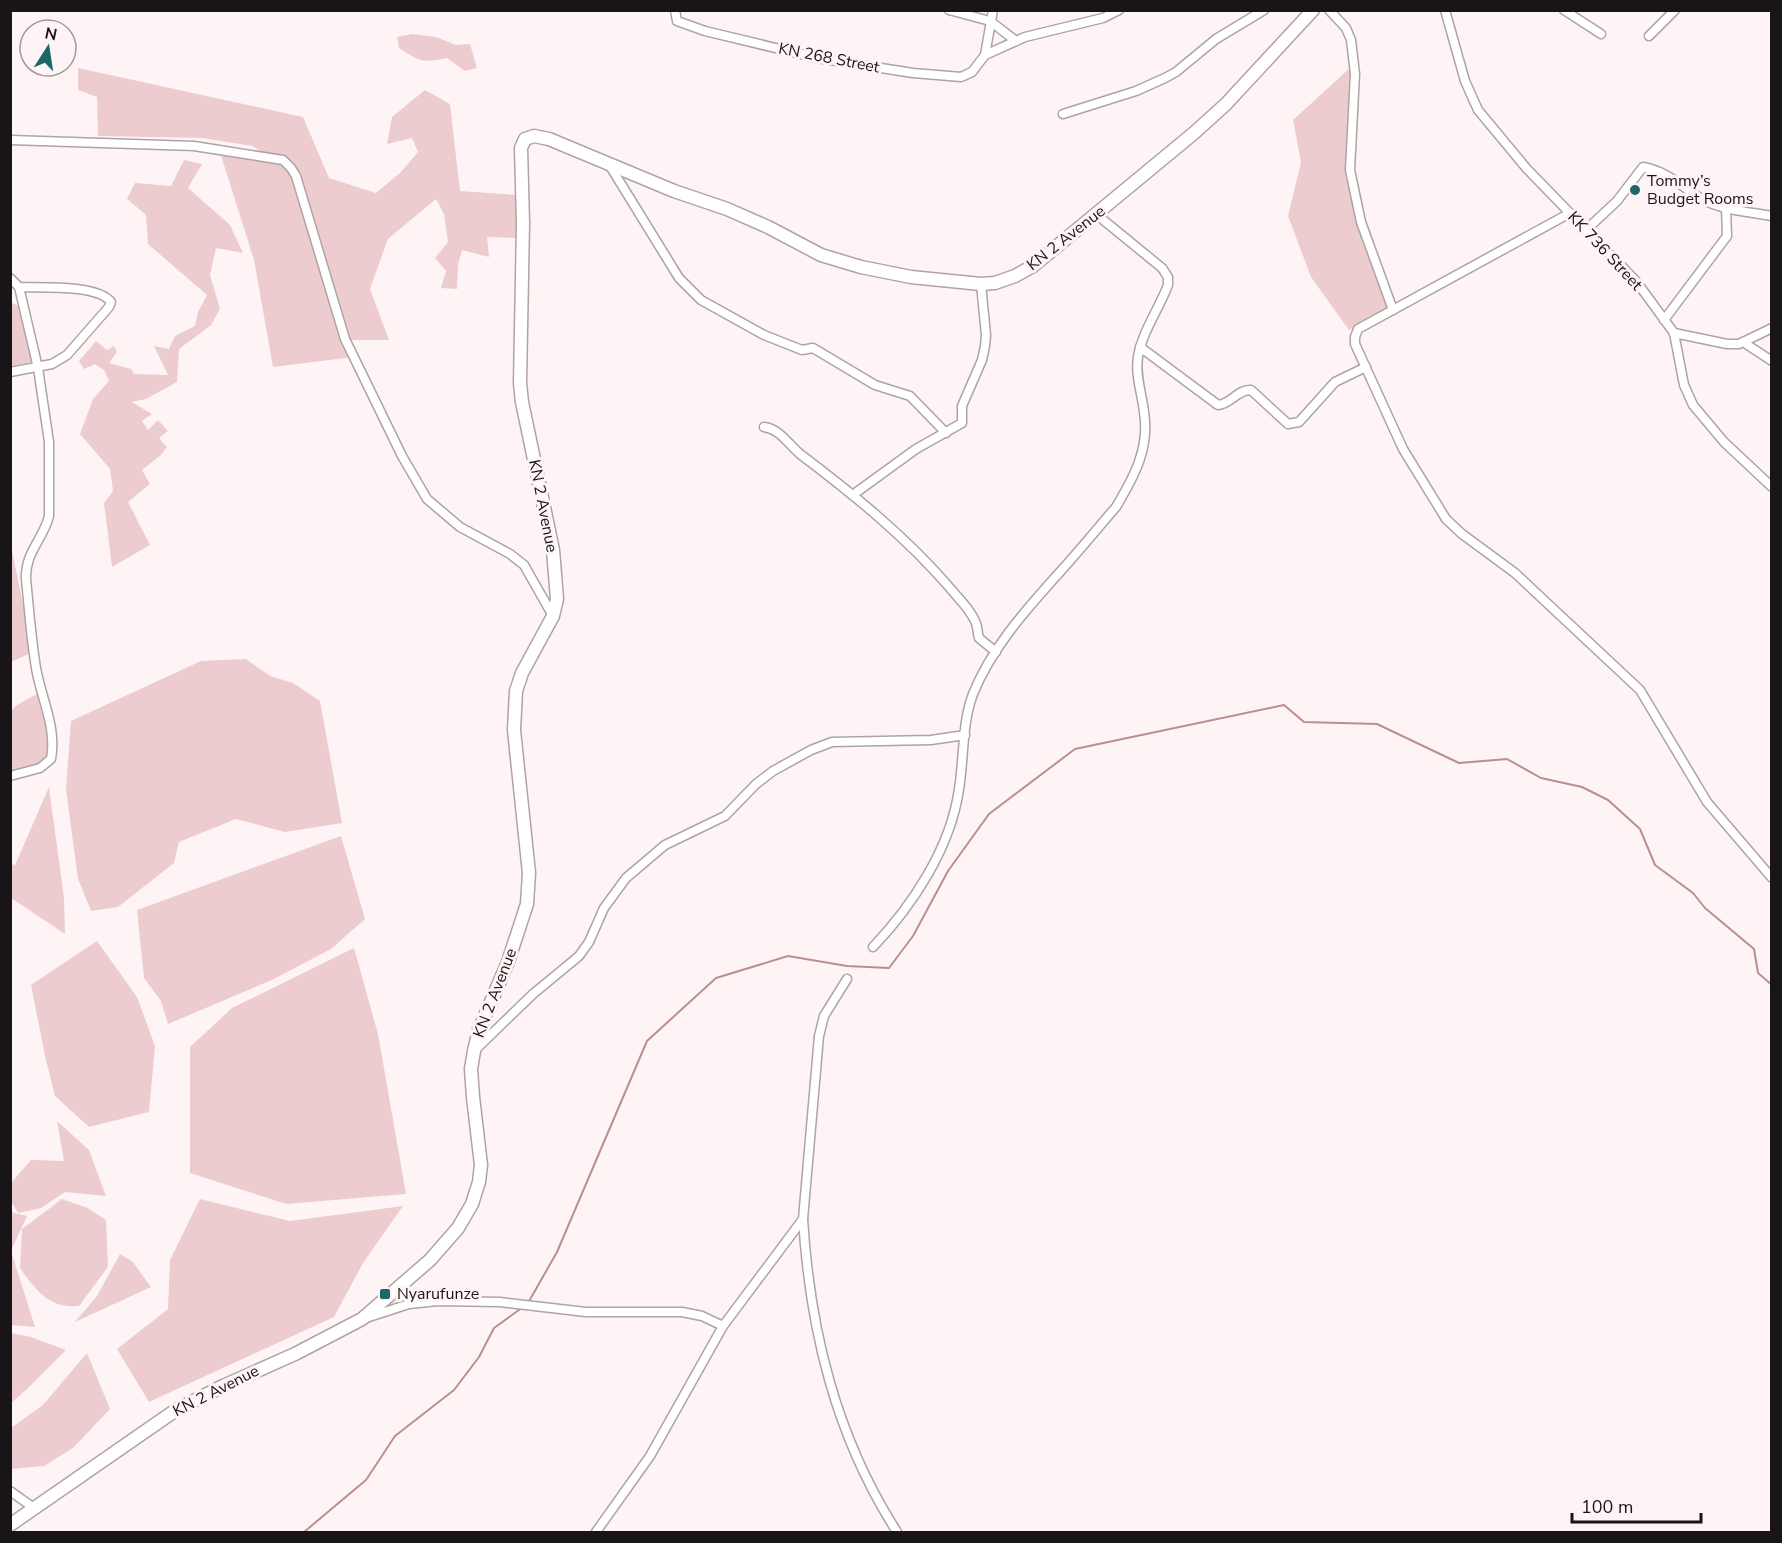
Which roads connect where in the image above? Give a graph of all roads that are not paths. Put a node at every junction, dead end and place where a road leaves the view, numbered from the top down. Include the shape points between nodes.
1 (675, 10) edge
2 (949, 10) edge
3 (993, 10) edge
4 (1119, 10) edge
5 (1264, 10) edge
6 (1313, 10) edge
7 (1329, 10) edge
8 (1445, 10) edge
9 (1564, 10) edge
10 (1675, 10) edge
11 (990, 21) junction
12 (1601, 34) dead end
13 (1649, 36) dead end
14 (1016, 41) junction
15 (985, 55) junction
16 (1063, 114) dead end
17 (10, 140) edge
18 (610, 166) junction
19 (1726, 207) junction
20 (1570, 213) junction
21 (1096, 214) junction
22 (1772, 216) edge
23 (1586, 230) junction
24 (10, 278) edge
25 (981, 284) junction
26 (20, 286) junction
27 (1393, 310) junction
28 (1664, 320) junction
29 (1772, 328) edge
30 (1674, 333) junction
31 (1743, 342) junction
32 (1140, 347) junction
33 (1772, 361) edge
34 (1366, 367) junction
35 (38, 368) junction
36 (10, 372) edge
37 (764, 427) dead end
38 (946, 433) junction
39 (1772, 487) edge
40 (854, 494) junction
41 (553, 616) junction
42 (996, 652) junction
43 (965, 735) junction
44 (10, 776) edge
45 (1772, 878) edge
46 (873, 947) dead end
47 (847, 979) dead end
48 (474, 1051) junction
49 (803, 1219) junction
50 (362, 1319) junction
51 (723, 1326) junction
52 (10, 1491) edge
53 (34, 1508) junction
54 (10, 1525) edge
55 (596, 1533) edge
56 (897, 1533) edge

1 - 15 street, KN 268 Street via 677,21 705,31 817,58 913,73 967,75
2 - 11 street
3 - 11 street
4 - 14 street via 1103,18
5 - 16 street via 1216,39 1165,78
6 - 21 main road, KN 2 Avenue via 1226,104
7 - 27 street via 1346,28 1351,40 1355,74 1350,170 1361,222
8 - 20 street, KK 736 Street via 1465,81 1478,110
9 - 12 street
10 - 13 street
11 - 14 street
11 - 15 street
14 - 15 street
17 - 41 street via 194,146 283,160 296,176 345,339 427,499 460,527 524,565
18 - 25 main road, KN 2 Avenue via 727,209 821,255 911,277
18 - 38 street via 679,278 701,300 764,335 802,350 813,348 875,385 910,396
18 - 41 main road, KN 2 Avenue via 549,139 534,136 525,139 522,148 520,383 553,550 557,586
19 - 22 street
19 - 23 street via 1703,200 1672,177 1643,167 1617,201
19 - 28 street via 1727,236
20 - 23 street, KK 736 Street
20 - 27 street
21 - 25 main road, KN 2 Avenue via 1033,266 995,283
21 - 32 street via 1168,276 1168,285
23 - 28 street, KK 736 Street via 1636,281
24 - 26 street
25 - 38 street via 986,335 982,360 962,406 962,423
26 - 35 street
26 - 35 street via 102,294 111,302 67,355
27 - 34 street via 1358,329 1356,344
28 - 30 street, KK 736 Street
29 - 31 street
30 - 31 street via 1727,344
30 - 39 street, KK 736 Street via 1684,385 1693,405 1724,442
31 - 33 street
32 - 34 street via 1218,405 1247,389 1288,424 1299,422 1335,382
32 - 42 street via 1137,369 1145,415 1145,447 1127,489 1116,507 1010,628
34 - 45 street via 1403,449 1446,519 1515,573 1640,690 1707,802
35 - 36 street
35 - 44 street via 49,442 49,516 25,566 36,670 50,717 52,750 51,759 39,768
37 - 40 street via 772,428
38 - 40 street via 916,449
40 - 42 street via 934,570 973,616 979,638
41 - 48 main road, KN 2 Avenue via 516,691 514,730 529,873 527,904
42 - 43 street via 972,697
43 - 46 street via 959,788 946,840 897,919
43 - 48 street via 931,740 832,742 773,771 725,816 665,845 626,878 604,908 579,957 533,994
47 - 49 street via 824,1016 819,1036
48 - 50 main road, KN 2 Avenue via 471,1069 482,1165 472,1204 459,1228 430,1260
49 - 51 street
49 - 56 street via 811,1301 828,1383 876,1501
50 - 51 street via 419,1303 500,1302 586,1312 682,1312
50 - 53 main road, KN 2 Avenue via 176,1410
51 - 55 street via 650,1456
52 - 53 street
53 - 54 main road, KN 2 Avenue

